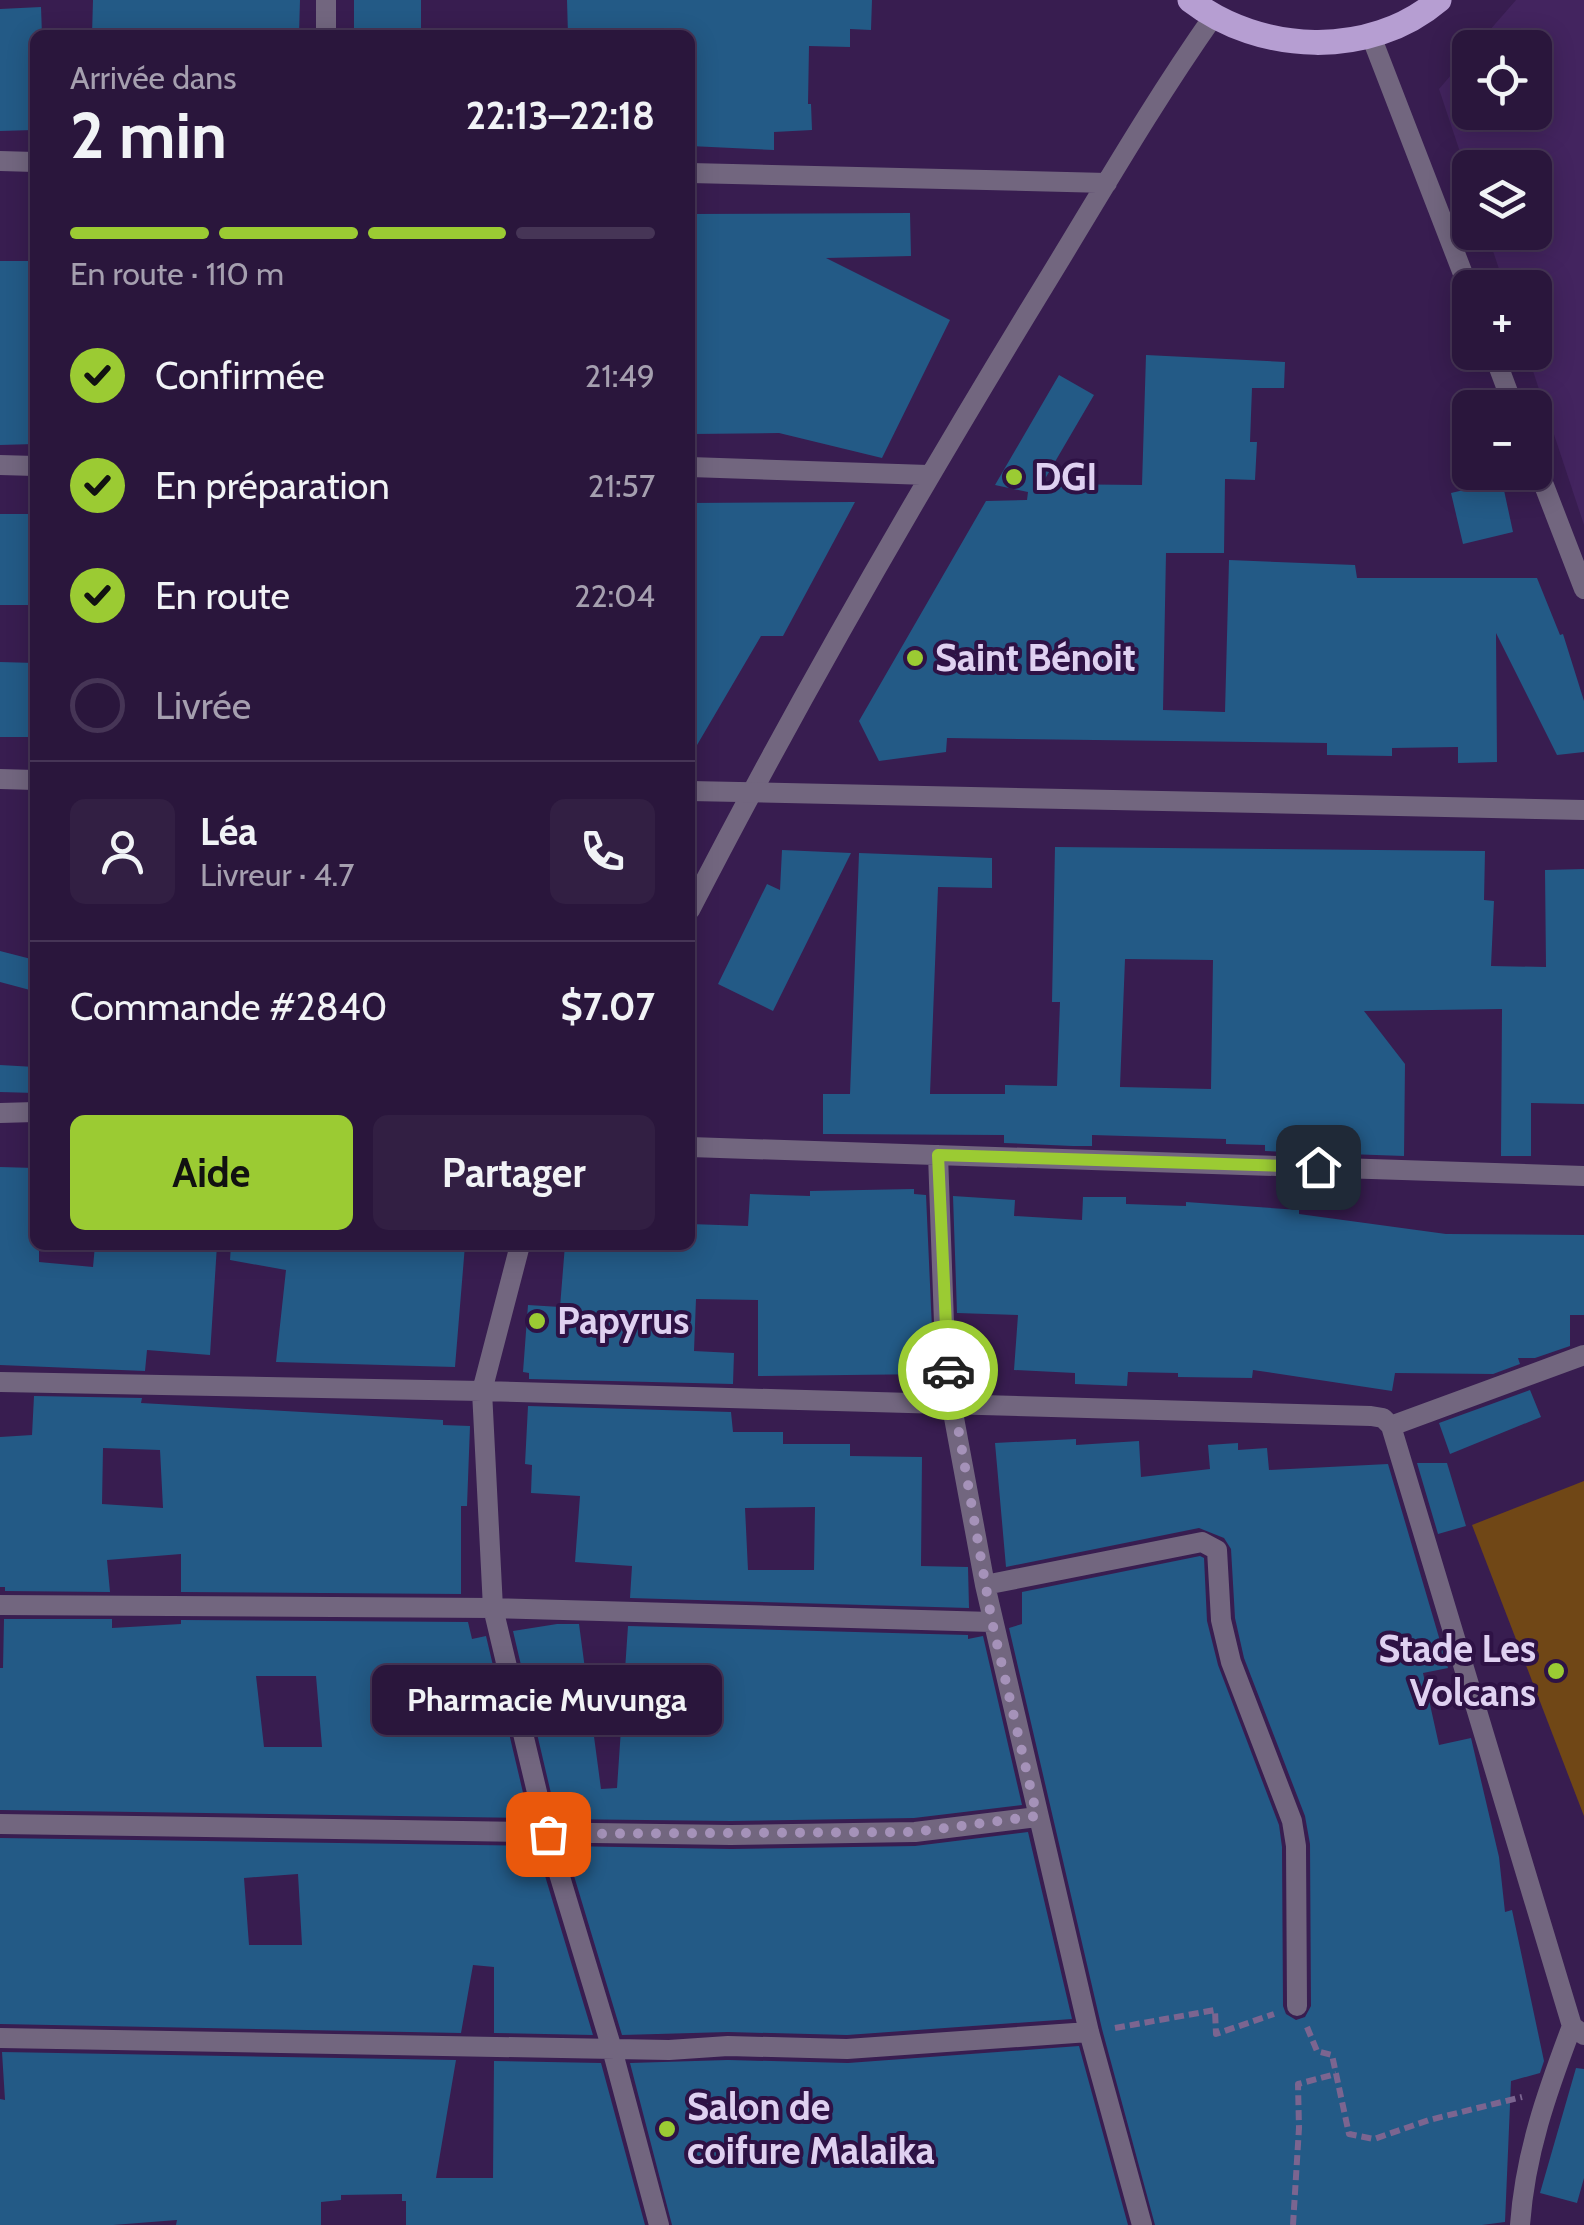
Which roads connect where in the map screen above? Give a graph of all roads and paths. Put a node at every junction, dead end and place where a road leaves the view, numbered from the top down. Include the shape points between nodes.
1 (326, 0) edge
2 (1190, 0) edge
3 (1439, 0) edge
4 (1213, 18) junction
5 (326, 30) edge
6 (1371, 36) junction
7 (0, 162) edge
8 (30, 162) edge
9 (695, 173) edge
10 (1107, 183) junction
11 (1461, 270) edge
12 (0, 465) edge
13 (30, 466) edge
14 (695, 467) edge
15 (928, 475) junction
16 (1546, 490) edge
17 (1584, 589) edge
18 (0, 779) edge
19 (30, 780) edge
20 (695, 791) edge
21 (750, 792) junction
22 (1584, 810) edge
23 (695, 900) edge
24 (30, 1112) edge
25 (0, 1113) edge
26 (695, 1147) edge
27 (938, 1155) junction
28 (1584, 1176) edge
29 (519, 1250) edge
30 (1584, 1355) edge
31 (0, 1382) edge
32 (482, 1391) junction
33 (952, 1407) junction
34 (1392, 1426) junction
35 (985, 1584) junction
36 (0, 1605) edge
37 (493, 1608) junction
38 (992, 1622) junction
39 (1037, 1816) junction
40 (0, 1824) edge
41 (548, 1834) junction
42 (1297, 2006) junction
43 (1578, 2030) edge
44 (1089, 2032) junction
45 (0, 2038) edge
46 (612, 2049) junction
47 (1336, 2074) junction
48 (1544, 2098) junction
49 (659, 2225) edge
50 (1142, 2225) edge
51 (1293, 2225) edge
52 (1520, 2225) edge

1 - 5 street
2 - 4 main road
3 - 6 main road
4 - 6 main road via 1264,38 1318,44
4 - 10 street
6 - 11 street
7 - 8 street
9 - 10 street
10 - 15 street
12 - 13 street
14 - 15 street
15 - 21 street
16 - 17 street
18 - 19 street
20 - 21 street
21 - 22 street
21 - 23 street
24 - 25 street
26 - 27 street
27 - 28 street
27 - 33 street
29 - 32 street
30 - 34 street
31 - 32 street
32 - 33 street
32 - 37 street
33 - 34 street via 1370,1416
33 - 35 street
34 - 43 street
35 - 38 street
35 - 42 street via 1202,1542 1217,1550 1231,1662 1292,1822
36 - 37 street
37 - 38 street
37 - 41 street
38 - 39 street
39 - 41 street via 915,1832
39 - 44 street
40 - 41 street
41 - 46 street
42 - 44 path via 1216,2034 1215,2010
42 - 47 path via 1317,2052 1332,2055
43 - 48 street
44 - 46 street via 846,2048
44 - 50 street
45 - 46 street
46 - 49 street
47 - 48 path via 1349,2134 1374,2140 1518,2096
47 - 51 path via 1298,2084
48 - 52 street via 1523,2182

